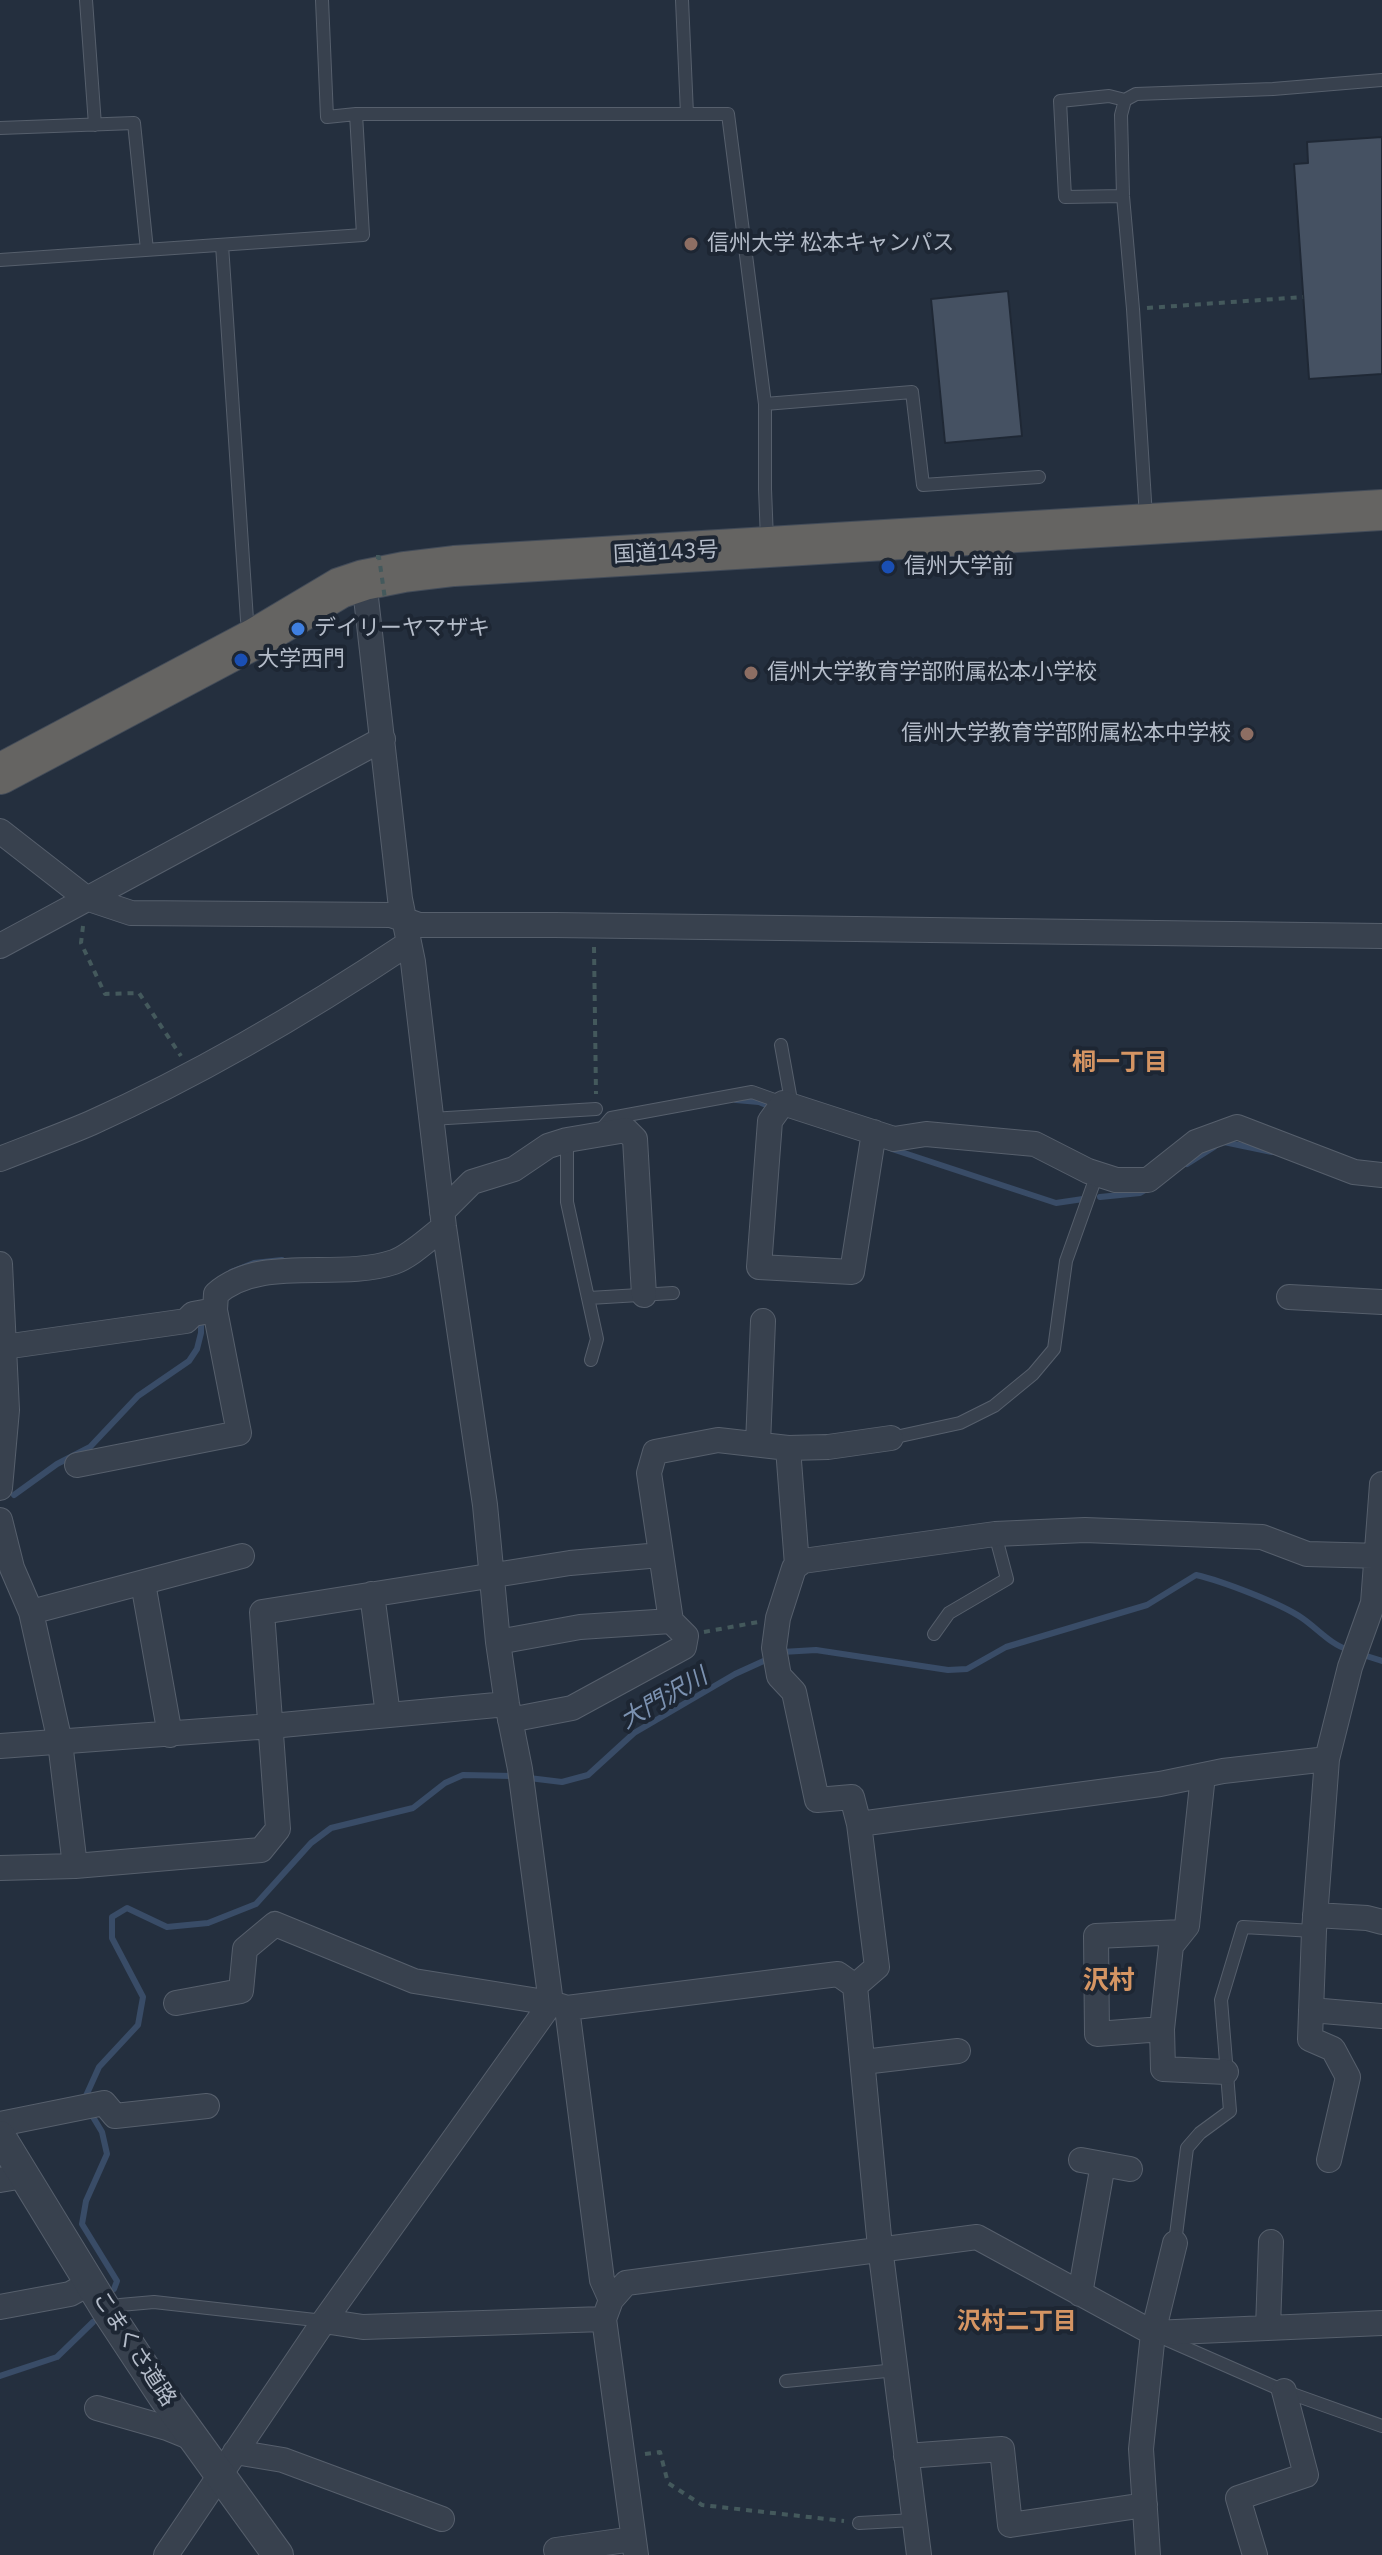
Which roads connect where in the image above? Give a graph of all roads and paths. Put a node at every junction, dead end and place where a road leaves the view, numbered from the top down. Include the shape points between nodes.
1 (86, 0) edge
2 (322, 0) edge
3 (682, 0) edge
4 (1382, 80) edge
5 (1125, 100) junction
6 (356, 114) junction
7 (687, 114) junction
8 (95, 125) junction
9 (0, 128) edge
10 (1123, 196) junction
11 (222, 245) junction
12 (147, 250) junction
13 (0, 260) edge
14 (1303, 297) dead end
15 (1133, 309) junction
16 (765, 404) junction
17 (1039, 477) dead end
18 (1382, 510) edge
19 (1147, 524) junction
20 (768, 547) junction
21 (375, 579) junction
22 (256, 638) junction
23 (383, 739) junction
24 (0, 774) edge
25 (0, 831) edge
26 (86, 898) junction
27 (594, 925) junction
28 (407, 932) junction
29 (1382, 936) edge
30 (0, 946) edge
31 (781, 1045) dead end
32 (192, 1071) junction
33 (788, 1105) junction
34 (596, 1109) joint
35 (431, 1119) junction
36 (874, 1132) junction
37 (597, 1135) junction
38 (567, 1140) junction
39 (0, 1159) edge
40 (1097, 1174) junction
41 (1382, 1175) edge
42 (443, 1220) junction
43 (0, 1264) edge
44 (673, 1293) dead end
45 (644, 1295) junction
46 (1289, 1297) dead end
47 (589, 1298) junction
48 (1382, 1302) edge
49 (206, 1311) junction
50 (763, 1321) dead end
51 (4, 1347) junction
52 (591, 1360) dead end
53 (4, 1410) edge
54 (891, 1438) joint
55 (758, 1444) junction
56 (788, 1448) junction
57 (77, 1465) dead end
58 (1382, 1484) edge
59 (0, 1488) edge
60 (0, 1520) edge
61 (995, 1534) junction
62 (660, 1555) junction
63 (242, 1556) dead end
64 (1379, 1556) edge
65 (797, 1565) junction
66 (6, 1571) edge
67 (491, 1576) junction
68 (143, 1583) junction
69 (372, 1594) junction
70 (31, 1612) junction
71 (778, 1618) junction
72 (679, 1628) junction
73 (934, 1634) dead end
74 (498, 1642) junction
75 (508, 1712) junction
76 (388, 1715) junction
77 (271, 1726) junction
78 (170, 1735) junction
79 (60, 1742) junction
80 (0, 1746) edge
81 (1327, 1759) junction
82 (1203, 1775) junction
83 (859, 1824) junction
84 (75, 1866) junction
85 (0, 1868) edge
86 (1382, 1922) edge
87 (1314, 1923) junction
88 (1182, 1932) junction
89 (855, 1986) junction
90 (176, 2003) dead end
91 (559, 2005) junction
92 (1311, 2010) junction
93 (1382, 2016) edge
94 (1162, 2029) junction
95 (958, 2051) dead end
96 (863, 2062) junction
97 (1226, 2072) junction
98 (207, 2106) dead end
99 (0, 2124) edge
100 (0, 2136) edge
101 (1329, 2160) dead end
102 (1130, 2169) dead end
103 (12, 2178) edge
104 (1271, 2242) dead end
105 (1175, 2243) joint
106 (880, 2247) junction
107 (90, 2283) junction
108 (1080, 2294) junction
109 (120, 2305) dead end
110 (0, 2307) edge
111 (608, 2310) junction
112 (324, 2321) junction
113 (1382, 2323) edge
114 (1268, 2328) junction
115 (1153, 2333) junction
116 (896, 2370) junction
117 (786, 2381) dead end
118 (1284, 2391) junction
119 (97, 2408) dead end
120 (1382, 2426) edge
121 (194, 2439) junction
122 (906, 2456) junction
123 (622, 2457) junction
124 (228, 2464) junction
125 (1145, 2505) junction
126 (442, 2519) dead end
127 (914, 2520) junction
128 (859, 2523) joint
129 (634, 2547) edge
130 (556, 2550) dead end
131 (166, 2555) edge
132 (278, 2555) edge
133 (919, 2555) edge
134 (1148, 2555) edge
135 (1255, 2555) edge

1 - 8 lane
2 - 6 lane via 327,117
3 - 7 lane
4 - 5 lane via 1136,94
5 - 10 lane
5 - 10 lane via 1109,96 1060,101 1065,197
6 - 7 lane
6 - 11 lane via 363,235
7 - 16 lane via 728,114
8 - 9 lane
8 - 12 lane via 134,123
10 - 15 lane
11 - 12 lane
11 - 22 lane via 247,620
12 - 13 lane
14 - 15 path
15 - 19 lane
16 - 17 lane via 912,392 923,485
16 - 20 lane
18 - 19 highway, 国道143号
19 - 20 highway, 国道143号
20 - 21 highway, 国道143号 via 454,566
21 - 22 highway, 国道143号 via 320,598
21 - 23 street
22 - 24 highway, 国道143号
23 - 26 street
23 - 28 street
25 - 26 street
26 - 28 street via 131,913 391,915
26 - 30 street
26 - 32 path via 81,943 105,994 139,993
27 - 28 street via 419,925
27 - 29 street
27 - 34 path
28 - 32 street via 341,988
28 - 35 street
31 - 33 lane
32 - 39 street via 91,1123
33 - 36 street
33 - 36 street via 770,1121 759,1267 852,1272
33 - 37 lane via 752,1092 611,1118
34 - 35 lane
35 - 42 street
36 - 40 street via 894,1139 926,1134 1035,1144
37 - 38 street
37 - 45 street via 626,1130 635,1139
38 - 42 street via 514,1169 472,1182
38 - 47 lane via 567,1202
40 - 41 street via 1148,1180 1196,1142 1237,1127 1354,1172
40 - 54 lane via 1066,1261 1054,1349 994,1406 960,1423
42 - 49 street via 396,1262 344,1272 273,1270 227,1284
42 - 67 street
43 - 51 street
44 - 45 lane
45 - 47 lane
46 - 48 street
47 - 52 lane via 597,1339
49 - 51 street via 186,1321
49 - 57 street via 239,1433
50 - 55 street
51 - 53 street
53 - 59 street
54 - 56 street
55 - 56 street
55 - 62 street via 718,1440 655,1452 649,1473
56 - 65 street
58 - 64 street
60 - 66 street
61 - 64 street via 1085,1530 1262,1537 1307,1554
61 - 65 street
61 - 73 lane via 1007,1579 949,1613
62 - 67 street
62 - 72 street
63 - 68 street
64 - 81 street via 1373,1603
65 - 71 street
66 - 70 street
67 - 69 street
67 - 74 street
68 - 70 street
68 - 78 street
69 - 76 street
69 - 77 street via 262,1612
70 - 79 street
71 - 72 path
71 - 83 street via 779,1676 794,1692 817,1800 852,1797
72 - 74 street via 580,1627
72 - 75 street via 684,1647 582,1704
74 - 75 street
75 - 76 street
75 - 91 street
76 - 77 street
77 - 78 street
77 - 84 street via 278,1829 261,1850
78 - 79 street
79 - 80 street
79 - 84 street
81 - 82 street
81 - 87 street
82 - 83 street
82 - 88 street via 1187,1926
83 - 89 street via 877,1967
84 - 85 street
86 - 87 street via 1367,1918
87 - 92 street
87 - 97 lane via 1243,1927 1221,2000
88 - 94 street via 1171,1946
88 - 94 street via 1096,1936 1097,2034
89 - 91 street via 838,1974
89 - 96 street
90 - 91 street via 241,1991 245,1949 275,1924 414,1981
91 - 111 street
91 - 112 street
92 - 93 street
92 - 101 street via 1310,2039 1333,2049 1348,2077
94 - 97 street via 1163,2069
95 - 96 street
96 - 106 street
97 - 105 lane via 1230,2111 1187,2148
98 - 99 street via 115,2116 104,2103
100 - 103 street, こまくさ道路
102 - 108 street via 1092,2162
103 - 107 street, こまくさ道路
104 - 114 street
105 - 115 street
106 - 108 street via 977,2237
106 - 111 street via 626,2283
106 - 116 street
107 - 110 street via 70,2294
107 - 121 street, こまくさ道路
108 - 115 street
109 - 112 lane via 154,2302
111 - 112 street via 363,2327
111 - 123 street
112 - 124 street
113 - 114 street
114 - 115 street
115 - 118 lane
115 - 125 street via 1141,2449
116 - 117 lane
116 - 122 street
118 - 120 lane
118 - 135 street via 1306,2475 1238,2498
119 - 121 street
121 - 124 street, こまくさ道路
122 - 125 street via 1002,2449 1010,2525
122 - 127 street
123 - 128 path via 660,2452 668,2483 702,2505
123 - 129 street
124 - 126 street via 283,2460
124 - 131 street
124 - 132 street, こまくさ道路
125 - 134 street
127 - 128 lane
127 - 133 street
129 - 130 street

